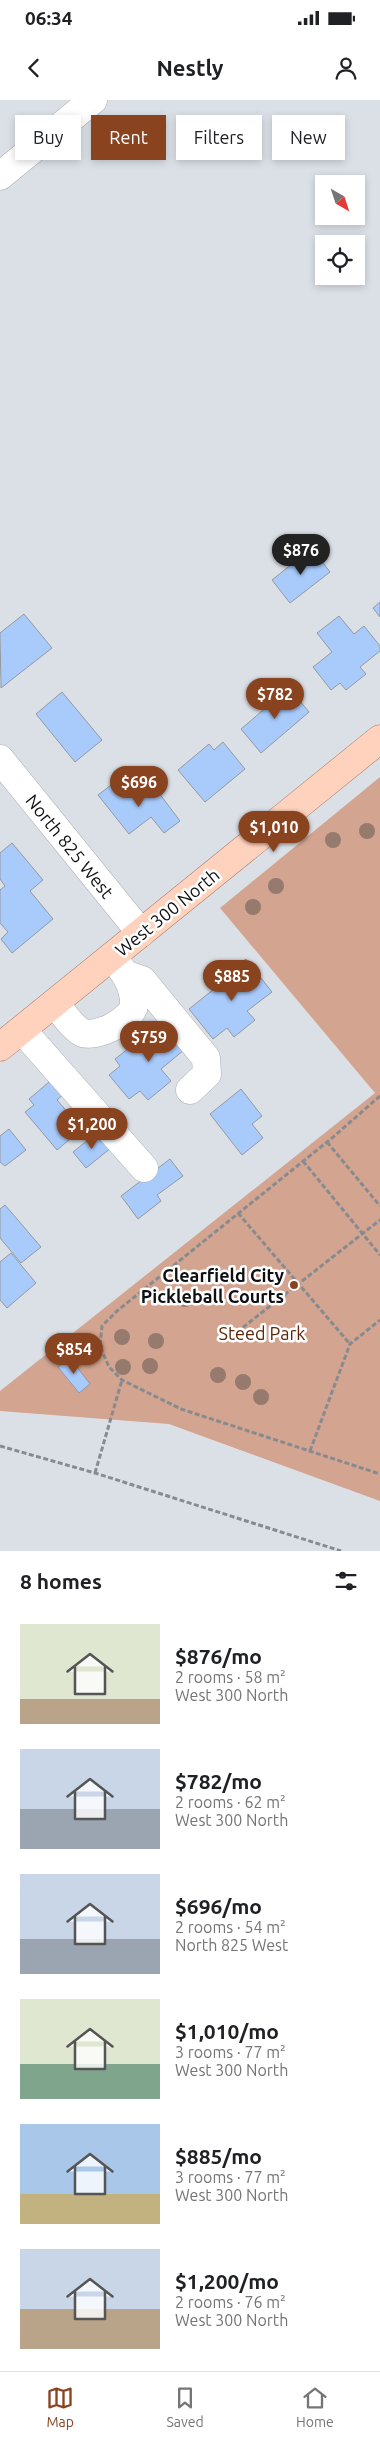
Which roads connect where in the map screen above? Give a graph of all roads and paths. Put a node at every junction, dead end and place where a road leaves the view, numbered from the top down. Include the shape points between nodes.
1 (93, 100) edge
2 (0, 176) edge
3 (380, 740) edge
4 (0, 759) edge
5 (141, 933) junction
6 (119, 966) junction
7 (55, 1003) junction
8 (22, 1030) junction
9 (0, 1047) edge
10 (190, 1090) dead end
11 (380, 1096) edge
12 (327, 1142) junction
13 (303, 1161) junction
14 (144, 1168) dead end
15 (380, 1206) edge
16 (238, 1214) junction
17 (380, 1220) edge
18 (362, 1234) junction
19 (380, 1255) edge
20 (298, 1284) junction
21 (380, 1320) edge
22 (237, 1332) dead end
23 (350, 1344) junction
24 (122, 1380) junction
25 (0, 1446) edge
26 (310, 1451) junction
27 (96, 1473) junction
28 (380, 1474) edge
29 (341, 1551) edge

1 - 2 street
3 - 5 main road, West 300 North
4 - 5 street, North 825 West
5 - 6 main road, West 300 North
6 - 7 main road, West 300 North
6 - 7 street via 134,1007 122,1020 96,1035 81,1032
6 - 10 street via 142,980 206,1058 207,1074
7 - 8 main road, West 300 North
8 - 9 main road, West 300 North
8 - 14 street
11 - 12 path
12 - 13 path
12 - 15 path
13 - 16 path
13 - 18 path
16 - 20 path
16 - 24 path via 131,1298 102,1326 100,1346 109,1367
17 - 18 path
18 - 19 path
18 - 20 path
20 - 22 path
20 - 23 path
21 - 23 path
23 - 26 path
24 - 26 path via 181,1409
24 - 27 path
25 - 27 path
26 - 28 path
27 - 29 path

